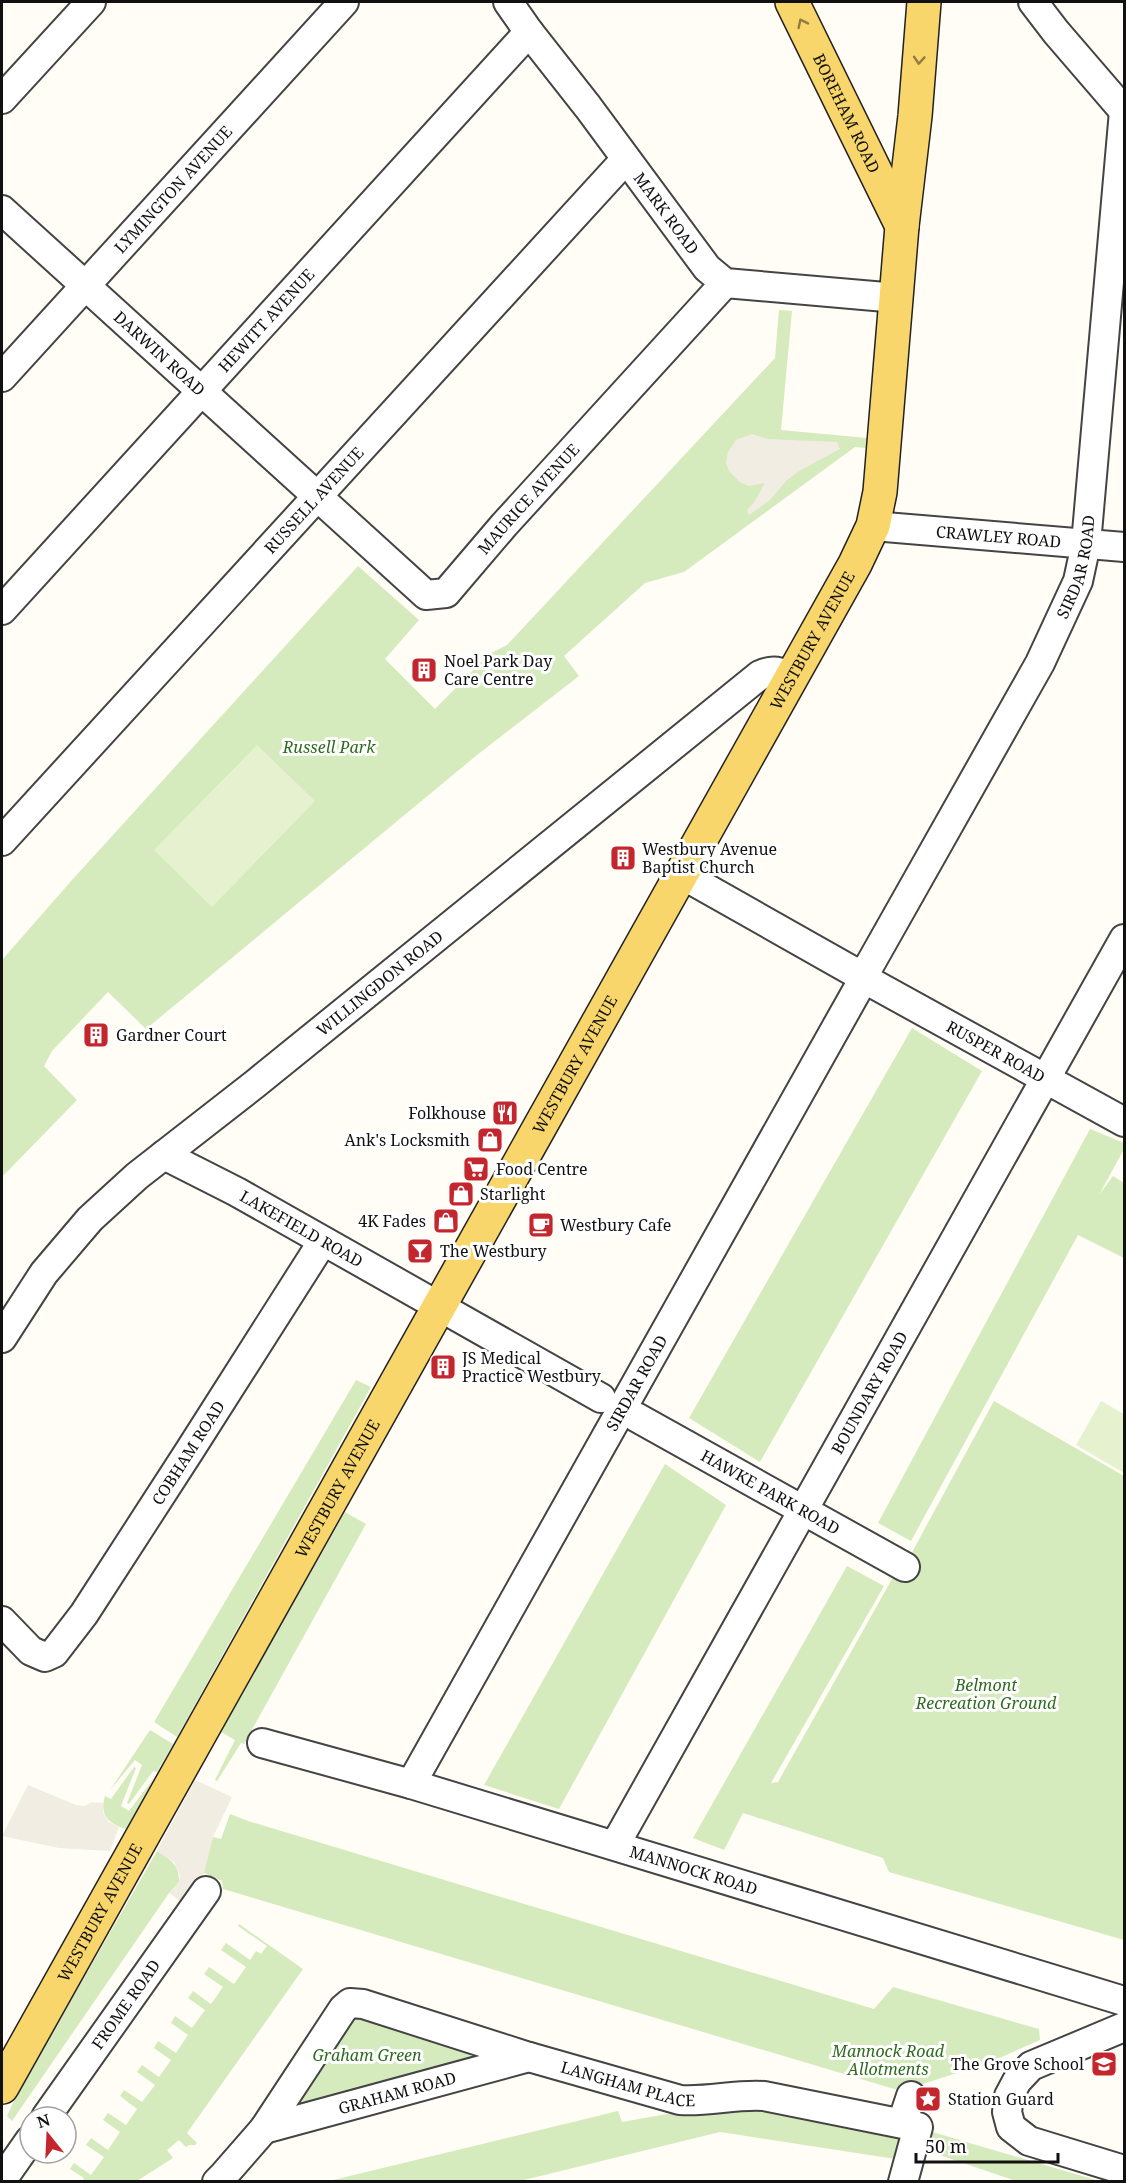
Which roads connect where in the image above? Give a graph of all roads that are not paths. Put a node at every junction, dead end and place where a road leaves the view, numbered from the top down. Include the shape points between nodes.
1 (91, 2) edge
2 (344, 2) edge
3 (508, 2) edge
4 (792, 2) edge
5 (924, 2) edge
6 (1033, 2) edge
7 (529, 32) junction
8 (2, 99) edge
9 (1124, 111) edge
10 (915, 116) junction
11 (855, 132) junction
12 (626, 159) junction
13 (2, 210) edge
14 (902, 226) junction
15 (725, 283) junction
16 (86, 286) junction
17 (897, 298) junction
18 (2, 377) edge
19 (202, 391) junction
20 (318, 498) junction
21 (873, 526) junction
22 (1086, 544) junction
23 (1125, 548) edge
24 (2, 610) edge
25 (790, 678) junction
26 (7, 824) edge
27 (681, 874) junction
28 (1125, 939) edge
29 (864, 978) junction
30 (1046, 1079) junction
31 (1125, 1122) edge
32 (164, 1155) junction
33 (323, 1241) junction
34 (437, 1307) junction
35 (2, 1338) edge
36 (601, 1398) dead end
37 (636, 1417) dead end
38 (804, 1510) junction
39 (905, 1567) dead end
40 (2, 1621) edge
41 (262, 1743) dead end
42 (411, 1784) junction
43 (615, 1845) junction
44 (206, 1891) dead end
45 (1125, 2001) edge
46 (1125, 2027) edge
47 (529, 2057) junction
48 (2, 2087) edge
49 (911, 2096) dead end
50 (54, 2105) edge
51 (902, 2122) junction
52 (264, 2129) junction
53 (18, 2157) edge
54 (1125, 2170) edge
55 (2, 2180) edge
56 (217, 2181) edge
57 (903, 2181) edge

1 - 8 street
2 - 16 street, LYMINGTON AVENUE
3 - 7 street, MARK ROAD
11 -> 4 main road, BOREHAM ROAD
5 -> 10 main road, WESTBURY AVENUE
6 - 9 street
7 - 12 street, MARK ROAD
7 - 19 street, HEWITT AVENUE
9 - 22 street, SIRDAR ROAD
10 - 11 main road via 900,132 890,136
10 - 14 main road, WESTBURY AVENUE
11 - 14 main road, BOREHAM ROAD
12 - 15 street, MARK ROAD via 707,268
12 - 20 street, RUSSELL AVENUE
13 - 16 street, DARWIN ROAD
14 - 17 main road, WESTBURY AVENUE
15 - 17 street
15 - 20 street, MAURICE AVENUE via 446,593 426,595
16 - 18 street, LYMINGTON AVENUE
16 - 19 street, DARWIN ROAD
17 - 21 main road, WESTBURY AVENUE via 880,492
19 - 20 street, DARWIN ROAD
19 - 24 street, HEWITT AVENUE
20 - 26 street, RUSSELL AVENUE
21 - 22 street, CRAWLEY ROAD
21 - 25 main road, WESTBURY AVENUE
22 - 23 street, CRAWLEY ROAD
22 - 29 street, SIRDAR ROAD via 1078,581 1040,663
25 - 27 main road, WESTBURY AVENUE
25 - 32 street, WILLINGDON ROAD via 774,670 757,677
27 - 29 street, RUSPER ROAD
27 - 34 main road, WESTBURY AVENUE
28 - 30 street, BOUNDARY ROAD
29 - 30 street, RUSPER ROAD
29 - 42 street, SIRDAR ROAD
30 - 31 street, RUSPER ROAD
30 - 38 street, BOUNDARY ROAD
32 - 33 street, LAKEFIELD ROAD via 237,1191
32 - 35 street, WILLINGDON ROAD via 90,1219 44,1273
33 - 34 street, LAKEFIELD ROAD
33 - 40 street, COBHAM ROAD via 84,1614 54,1653 45,1657 31,1651
34 - 36 street
34 - 48 main road, WESTBURY AVENUE
37 - 38 street, HAWKE PARK ROAD
38 - 39 street, HAWKE PARK ROAD
38 - 43 street, BOUNDARY ROAD
41 - 42 street, MANNOCK ROAD
42 - 43 street, MANNOCK ROAD
43 - 45 street, MANNOCK ROAD
44 - 50 street, FROME ROAD
46 - 54 street via 1031,2066 1009,2096 1007,2112 1011,2127 1029,2141
47 - 51 street, LANGHAM PLACE via 680,2100 764,2096
47 - 52 street, GRAHAM ROAD
47 - 52 street, LANGHAM PLACE via 350,2003
49 - 51 street
51 - 57 street via 918,2127
52 - 56 street
53 - 55 street

